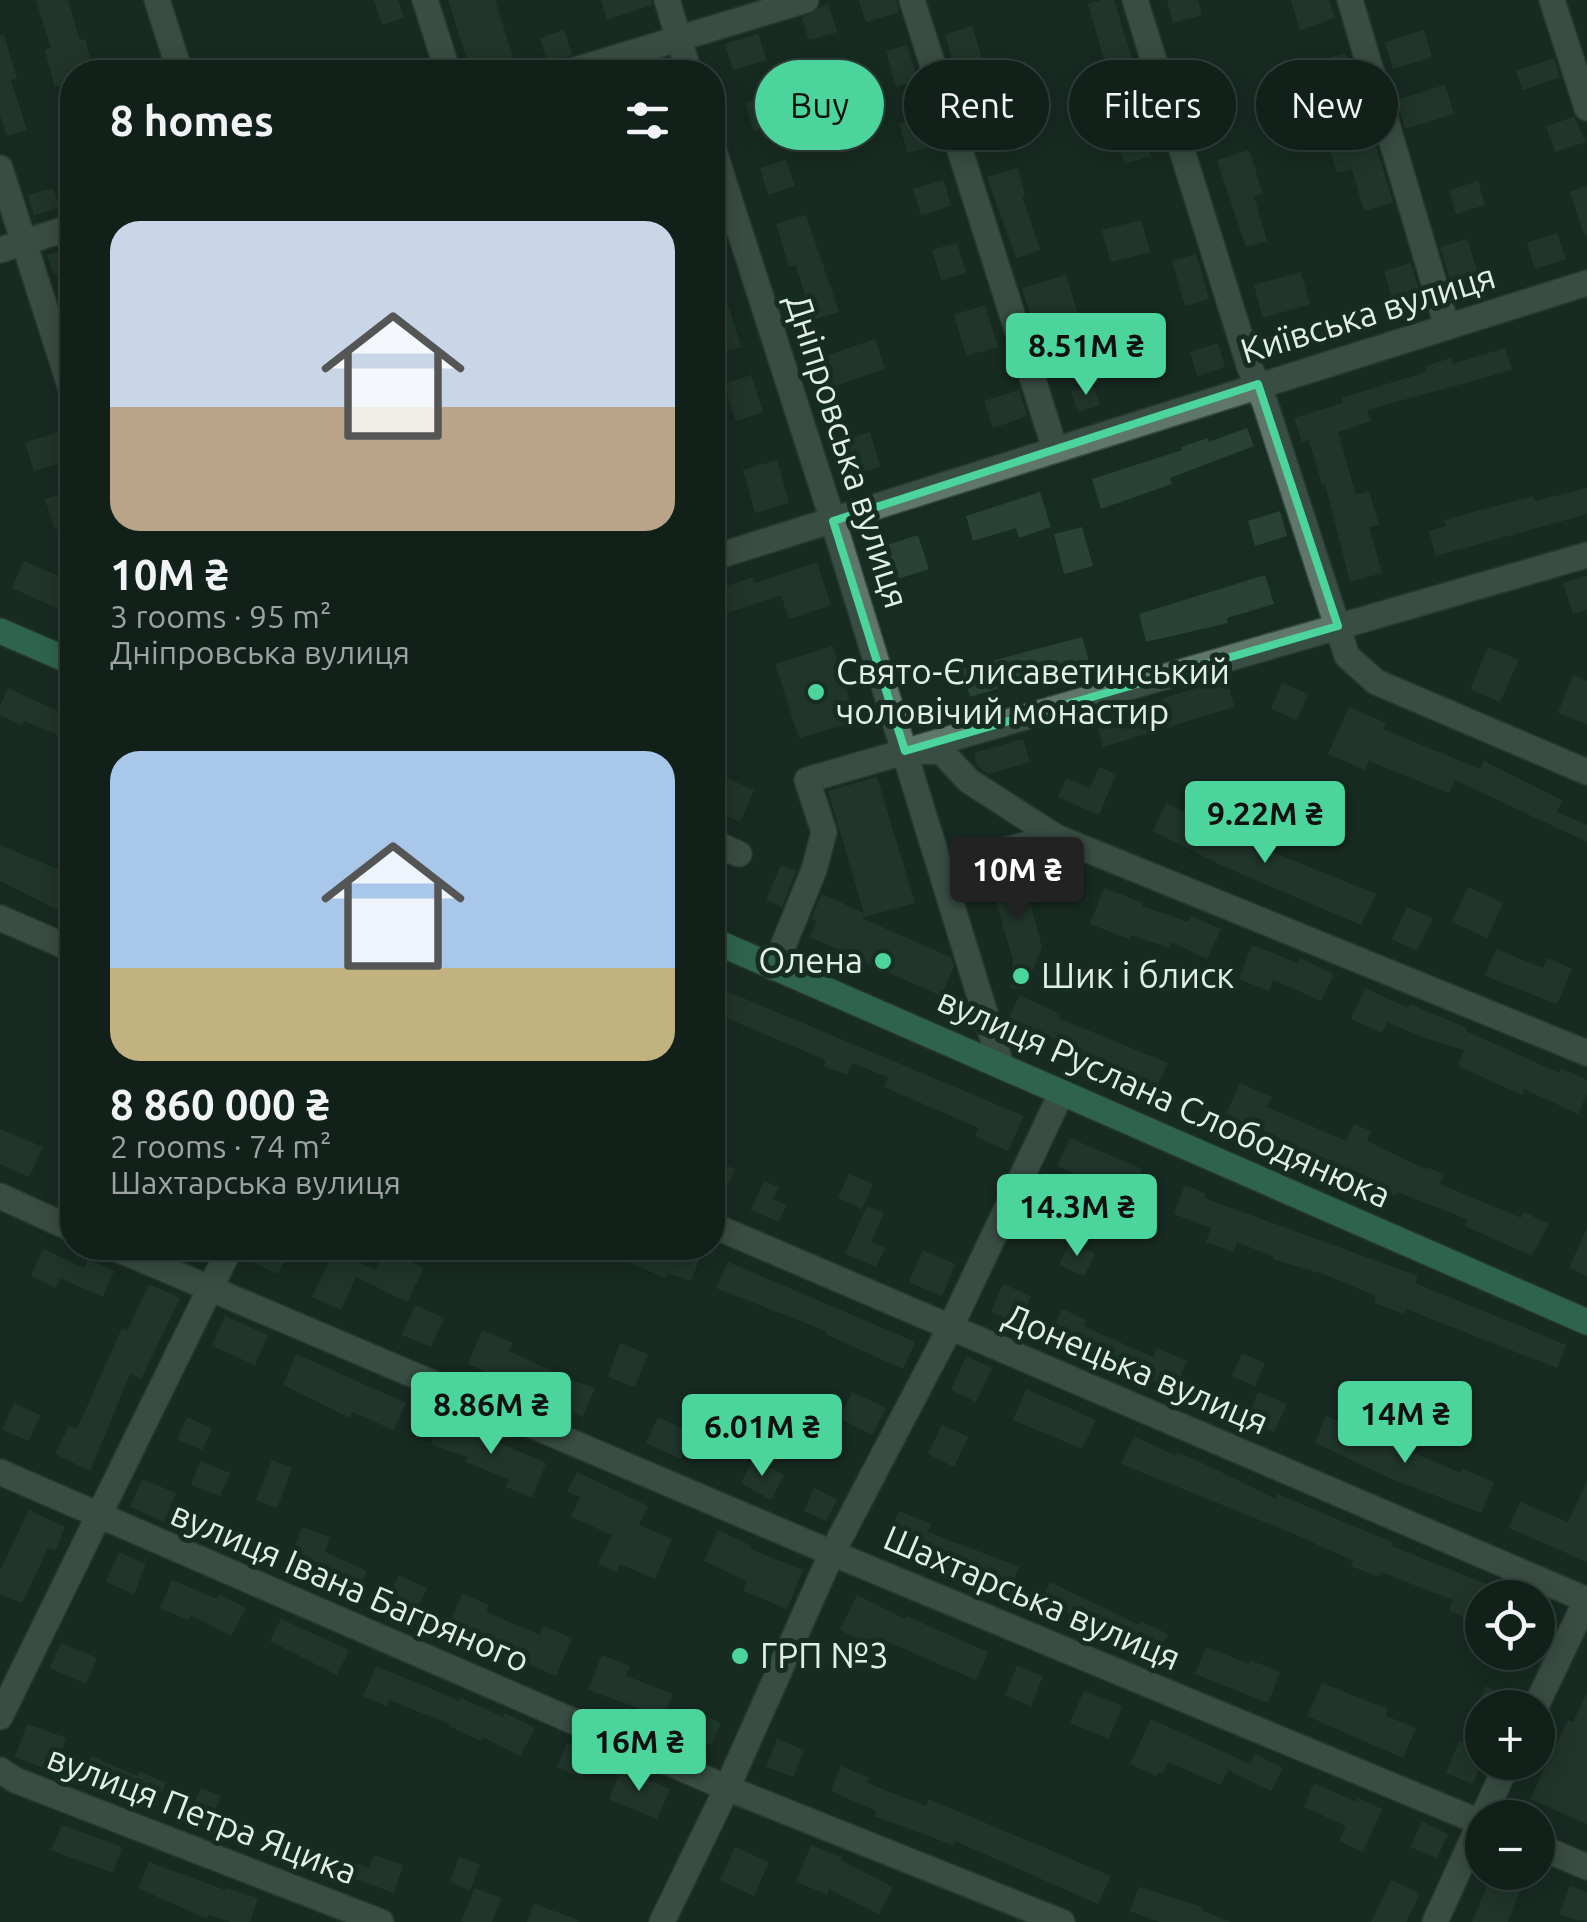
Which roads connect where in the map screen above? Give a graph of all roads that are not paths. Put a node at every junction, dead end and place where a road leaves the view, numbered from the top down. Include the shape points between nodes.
1 (157, 0) edge
2 (425, 0) edge
3 (667, 0) edge
4 (806, 0) edge
5 (912, 0) edge
6 (1134, 0) edge
7 (1350, 0) edge
8 (1552, 0) edge
9 (679, 40) junction
10 (176, 60) edge
11 (444, 60) edge
12 (610, 60) edge
13 (686, 60) edge
14 (1587, 108) edge
15 (0, 168) edge
16 (725, 185) edge
17 (60, 231) edge
18 (12, 246) edge
19 (1587, 283) edge
20 (1447, 327) junction
21 (60, 363) edge
22 (1258, 384) junction
23 (1056, 449) junction
24 (833, 521) junction
25 (725, 554) edge
26 (1587, 555) edge
27 (1338, 626) junction
28 (0, 631) edge
29 (60, 657) edge
30 (905, 751) junction
31 (1587, 772) edge
32 (1056, 837) junction
33 (725, 848) edge
34 (739, 854) dead end
35 (943, 872) junction
36 (0, 918) edge
37 (60, 944) edge
38 (725, 946) edge
39 (774, 968) junction
40 (1587, 1053) edge
41 (1002, 1065) junction
42 (1062, 1092) junction
43 (0, 1196) edge
44 (60, 1223) edge
45 (725, 1231) edge
46 (142, 1260) edge
47 (224, 1260) edge
48 (208, 1289) junction
49 (1587, 1322) edge
50 (950, 1328) junction
51 (0, 1472) edge
52 (98, 1516) junction
53 (832, 1553) junction
54 (1587, 1599) edge
55 (1544, 1690) edge
56 (0, 1718) edge
57 (0, 1770) edge
58 (727, 1788) junction
59 (1465, 1815) edge
60 (1555, 1853) edge
61 (1465, 1858) edge
62 (1587, 1867) edge
63 (381, 1922) edge
64 (662, 1922) edge
65 (1062, 1922) edge
66 (1436, 1922) edge

1 - 10 street
2 - 11 street
3 - 9 street
4 - 9 street
5 - 23 street
6 - 22 street
7 - 20 street
8 - 14 street
9 - 12 street
9 - 13 street
15 - 18 street
16 - 24 street, Дніпровська вулиця
17 - 18 street
18 - 21 street
19 - 20 street, Київська вулиця
20 - 22 street, Київська вулиця
22 - 23 street, Київська вулиця
22 - 27 street
23 - 24 street, Київська вулиця
24 - 25 street, Київська вулиця
24 - 30 street, Дніпровська вулиця
26 - 27 street
27 - 30 street
27 - 31 street via 1346,656 1376,682
28 - 29 main road
30 - 32 street via 942,752 969,780
30 - 35 street, Дніпровська вулиця
30 - 39 street via 808,780 824,832
32 - 35 street
32 - 40 street
33 - 34 street
35 - 41 street, Дніпровська вулиця
36 - 37 street
38 - 39 main road, вулиця Руслана Слободянюка
39 - 41 main road, вулиця Руслана Слободянюка
41 - 42 main road, вулиця Руслана Слободянюка
42 - 49 main road, вулиця Руслана Слободянюка
42 - 50 street
43 - 44 street
45 - 50 street, Донецька вулиця
46 - 48 street, Шахтарська вулиця
47 - 48 street
48 - 52 street
48 - 53 street, Шахтарська вулиця
50 - 53 street
50 - 54 street, Донецька вулиця
51 - 52 street, вулиця Івана Багряного
52 - 56 street
52 - 58 street, вулиця Івана Багряного
53 - 58 street
53 - 59 street, Шахтарська вулиця
54 - 55 street
57 - 63 street, вулиця Петра Яцика
58 - 64 street
58 - 65 street, вулиця Івана Багряного
60 - 62 street
61 - 66 street

